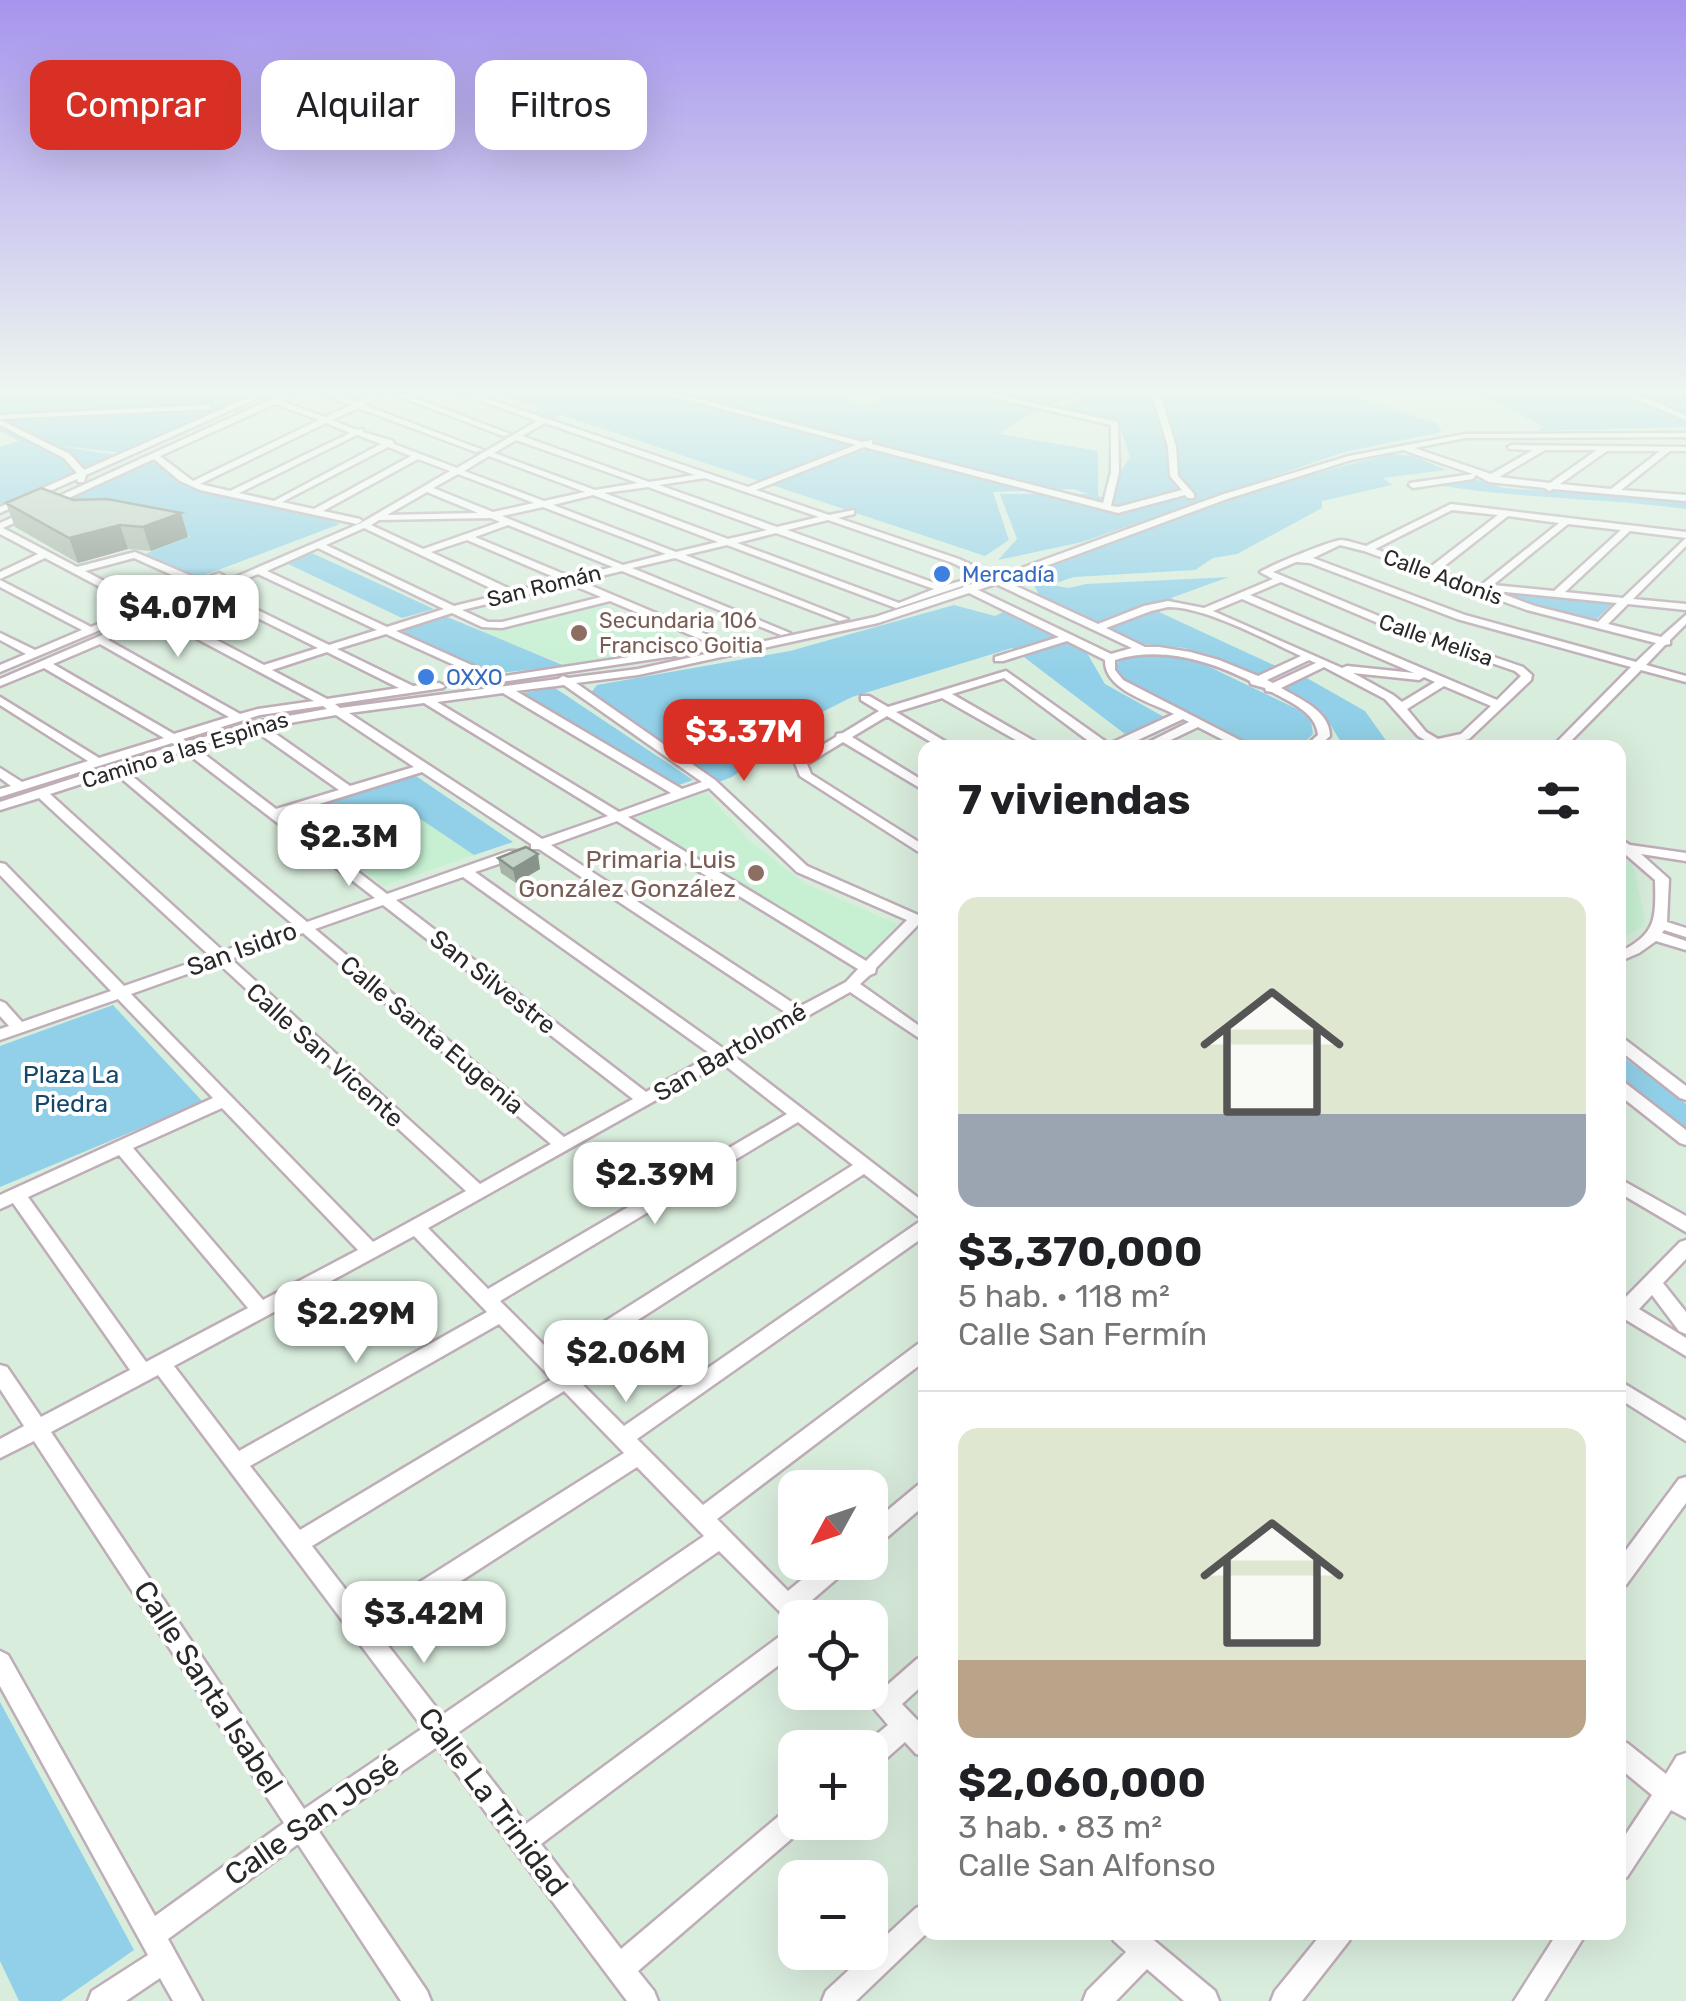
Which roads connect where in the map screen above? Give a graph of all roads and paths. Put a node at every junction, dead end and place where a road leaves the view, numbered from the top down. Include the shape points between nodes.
1 (51, 487) edge
2 (84, 487) edge
3 (206, 487) edge
4 (244, 487) edge
5 (304, 487) edge
6 (359, 487) edge
7 (424, 487) edge
8 (505, 487) edge
9 (583, 487) edge
10 (622, 487) edge
11 (659, 487) edge
12 (741, 487) edge
13 (755, 487) edge
14 (1043, 487) edge
15 (1111, 487) edge
16 (1183, 487) edge
17 (1256, 487) edge
18 (1546, 487) edge
19 (1619, 487) edge
20 (1549, 488) joint
21 (80, 489) joint
22 (427, 489) joint
23 (748, 490) junction
24 (1614, 491) junction
25 (596, 492) junction
26 (1186, 492) junction
27 (231, 494) junction
28 (1684, 495) edge
29 (278, 501) junction
30 (547, 503) junction
31 (1107, 504) junction
32 (43, 506) junction
33 (1200, 506) junction
34 (1, 510) edge
35 (318, 510) junction
36 (851, 512) dead end
37 (1507, 513) junction
38 (495, 515) junction
39 (378, 518) junction
40 (828, 518) junction
41 (510, 520) junction
42 (1566, 520) junction
43 (361, 523) junction
44 (0, 528) edge
45 (1628, 528) junction
46 (777, 529) junction
47 (466, 536) junction
48 (1686, 538) edge
49 (727, 541) junction
50 (319, 545) junction
51 (1367, 549) junction
52 (420, 553) junction
53 (46, 554) junction
54 (677, 554) junction
55 (1308, 559) junction
56 (623, 566) junction
57 (77, 570) junction
58 (259, 570) junction
59 (1428, 572) junction
60 (993, 578) junction
61 (0, 580) edge
62 (569, 580) junction
63 (1278, 580) junction
64 (959, 584) junction
65 (206, 587) junction
66 (942, 590) junction
67 (971, 590) junction
68 (1482, 590) junction
69 (1558, 593) junction
70 (512, 594) junction
71 (1241, 595) junction
72 (610, 598) junction
73 (1627, 600) junction
74 (146, 605) junction
75 (896, 605) junction
76 (1686, 606) edge
77 (453, 608) junction
78 (1204, 611) junction
79 (160, 613) junction
80 (1686, 618) edge
81 (843, 619) junction
82 (1600, 626) junction
83 (385, 628) junction
84 (1096, 628) junction
85 (87, 629) junction
86 (785, 633) junction
87 (0, 636) edge
88 (1069, 637) junction
89 (1647, 638) junction
90 (98, 639) junction
91 (1666, 642) junction
92 (724, 645) junction
93 (329, 647) junction
94 (1140, 648) junction
95 (1307, 657) junction
96 (37, 658) junction
97 (1110, 658) junction
98 (999, 659) dead end
99 (1329, 665) junction
100 (1407, 666) junction
101 (0, 668) edge
102 (1630, 668) junction
103 (264, 669) junction
104 (1394, 674) junction
105 (561, 677) junction
106 (1686, 678) edge
107 (1440, 681) junction
108 (1255, 682) junction
109 (0, 684) edge
110 (499, 684) junction
111 (1270, 689) junction
112 (410, 690) junction
113 (942, 693) junction
114 (425, 698) junction
115 (865, 698) dead end
116 (0, 700) edge
117 (321, 700) junction
118 (1498, 705) junction
119 (1402, 707) junction
120 (337, 710) junction
121 (887, 711) junction
122 (1180, 716) junction
123 (238, 717) junction
124 (1196, 724) junction
125 (255, 725) junction
126 (1088, 732) junction
127 (840, 736) junction
128 (1324, 736) junction
129 (936, 740) edge
130 (1026, 740) edge
131 (1083, 740) edge
132 (1098, 740) edge
133 (1126, 740) edge
134 (1161, 740) edge
135 (1231, 740) edge
136 (1319, 740) edge
137 (1329, 740) edge
138 (1434, 740) edge
139 (1456, 740) edge
140 (1568, 740) edge
141 (180, 742) junction
142 (99, 763) junction
143 (423, 768) junction
144 (117, 770) junction
145 (0, 772) edge
146 (918, 782) edge
147 (711, 783) junction
148 (20, 787) junction
149 (346, 790) junction
150 (0, 792) edge
151 (41, 793) junction
152 (680, 793) junction
153 (0, 806) edge
154 (274, 814) junction
155 (614, 817) junction
156 (539, 845) junction
157 (1626, 846) edge
158 (918, 847) edge
159 (1626, 848) edge
160 (1686, 857) edge
161 (0, 867) edge
162 (464, 872) junction
163 (1662, 879) junction
164 (385, 899) junction
165 (918, 920) edge
166 (918, 923) edge
167 (303, 928) junction
168 (1660, 930) junction
169 (1686, 933) edge
170 (1686, 946) edge
171 (1626, 953) edge
172 (217, 958) junction
173 (870, 970) junction
174 (851, 985) junction
175 (121, 993) junction
176 (0, 1006) edge
177 (798, 1014) junction
178 (19, 1028) junction
179 (918, 1032) edge
180 (0, 1035) edge
181 (1626, 1048) edge
182 (722, 1055) junction
183 (1626, 1092) edge
184 (1686, 1094) edge
185 (222, 1100) junction
186 (646, 1100) junction
187 (799, 1114) junction
188 (1686, 1139) edge
189 (564, 1146) junction
190 (123, 1148) junction
191 (866, 1166) junction
192 (1626, 1189) edge
193 (479, 1193) junction
194 (9, 1198) edge
195 (918, 1207) edge
196 (1686, 1225) edge
197 (416, 1228) junction
198 (918, 1232) edge
199 (1686, 1247) edge
200 (371, 1252) junction
201 (1653, 1284) junction
202 (1626, 1304) edge
203 (494, 1306) junction
204 (261, 1311) junction
205 (1626, 1311) edge
206 (1686, 1326) edge
207 (1686, 1348) edge
208 (918, 1355) edge
209 (152, 1368) junction
210 (0, 1373) edge
211 (559, 1373) junction
212 (1626, 1393) edge
213 (39, 1428) junction
214 (1686, 1432) edge
215 (631, 1446) junction
216 (0, 1449) edge
217 (236, 1463) junction
218 (1686, 1486) edge
219 (918, 1498) edge
220 (702, 1518) junction
221 (888, 1523) edge
222 (721, 1537) junction
223 (297, 1543) junction
224 (1626, 1567) edge
225 (823, 1580) edge
226 (782, 1600) edge
227 (805, 1600) edge
228 (363, 1630) junction
229 (778, 1652) edge
230 (0, 1664) edge
231 (918, 1671) edge
232 (888, 1690) edge
233 (888, 1708) edge
234 (906, 1726) junction
235 (439, 1730) junction
236 (918, 1739) edge
237 (888, 1741) edge
238 (1626, 1758) edge
239 (1686, 1765) edge
240 (1677, 1799) edge
241 (300, 1827) junction
242 (778, 1833) edge
243 (523, 1842) junction
244 (1626, 1859) edge
245 (918, 1924) edge
246 (1132, 1940) edge
247 (1334, 1940) edge
248 (1569, 1940) edge
249 (158, 1947) junction
250 (1145, 1952) junction
251 (619, 1969) junction
252 (102, 2001) edge
253 (188, 2001) edge
254 (416, 2001) edge
255 (644, 2001) edge
256 (836, 2001) edge
257 (1097, 2001) edge
258 (1205, 2001) edge
259 (1285, 2001) edge
260 (1528, 2001) edge

1 - 34 street
2 - 21 street
3 - 27 street
4 - 27 street
5 - 29 street
6 - 35 street
7 - 43 street
8 - 30 street
9 - 25 street
10 - 25 street
11 - 46 street
12 - 23 street
13 - 23 street
14 - 31 street
15 - 31 street
16 - 26 street
17 - 33 street, Camino a las Espinas
18 - 20 street
19 - 24 street
20 - 24 street
21 - 32 street
22 - 38 street
22 - 39 street
23 - 40 street
24 - 28 street
25 - 30 street
25 - 49 street
26 - 31 street via 1128,510
26 - 33 street
27 - 29 street
29 - 35 street
30 - 38 street
30 - 54 street
32 - 34 street
32 - 44 street
33 - 60 street, Camino a las Espinas
35 - 43 street
36 - 40 street, San Román
37 - 42 street, Calle Adonis
37 - 51 street, Calle Adonis via 1451,507
37 - 59 street
38 - 39 street
38 - 41 street
39 - 43 street
40 - 46 street, San Román
40 - 60 street
41 - 47 street
41 - 56 street
42 - 45 street, Calle Adonis
42 - 68 street
43 - 50 street
43 - 52 street
43 - 65 street
44 - 53 street
45 - 48 street, Calle Adonis
45 - 69 street
46 - 49 street, San Román
46 - 66 street
47 - 52 street
47 - 62 street
48 - 73 street
49 - 54 street, San Román
49 - 75 street
50 - 58 street
50 - 77 street
51 - 55 street via 1339,542
51 - 59 street, Calle Adonis
52 - 70 street
53 - 57 street
53 - 61 street
54 - 56 street, San Román
54 - 81 street
55 - 63 street via 1266,570
55 - 102 street via 1461,617
56 - 62 street, San Román
56 - 86 street
57 - 65 street via 134,554
57 - 74 street
58 - 65 street
58 - 83 street
59 - 68 street, Calle Adonis
60 - 64 street, Camino a las Espinas
60 - 67 street, Camino a las Espinas
60 - 84 street
61 - 85 street
62 - 70 street, San Román
62 - 72 street
63 - 71 street
63 - 118 street, Calle Melisa via 1524,672 1525,680
64 - 66 street, Camino a las Espinas
64 - 67 street
65 - 74 street
65 - 79 street
65 - 93 street
66 - 75 street, Camino a las Espinas
67 - 88 street
67 - 105 street, Camino a las Espinas via 780,643
68 - 69 street
68 - 82 street, Calle Adonis
69 - 73 street
70 - 77 street, San Román
71 - 78 street
71 - 100 street
72 - 77 street via 494,626
72 - 92 street
73 - 76 street
73 - 82 street
74 - 79 street
74 - 85 street
75 - 81 street, Camino a las Espinas
77 - 83 street, San Román
78 - 84 street via 1171,604
78 - 95 street, Calle Melisa
79 - 90 street
79 - 103 street
80 - 91 street
81 - 86 street, Camino a las Espinas
82 - 89 street, Calle Adonis
83 - 93 street, San Román
83 - 110 street
84 - 94 street
85 - 96 street
86 - 92 street, Camino a las Espinas
87 - 96 street, San Silvestre
88 - 97 street
88 - 98 street
89 - 91 street, Calle Adonis
89 - 102 street
90 - 96 street
90 - 123 street
91 - 102 street
92 - 105 street, Camino a las Espinas
93 - 103 street, San Román
93 - 112 street
94 - 97 street
94 - 108 street via 1181,650
95 - 99 street, Calle Melisa
95 - 108 street
96 - 101 street
96 - 109 street
96 - 141 street, San Silvestre
97 - 122 street via 1118,682
99 - 104 street
99 - 111 street
99 - 119 street, Calle Melisa
100 - 104 street
100 - 107 street
102 - 106 street
102 - 140 street
103 - 117 street
104 - 107 street
105 - 110 street, Camino a las Espinas
105 - 147 street
107 - 118 street
107 - 119 street
108 - 111 street
110 - 112 street, Camino a las Espinas
110 - 114 street, Camino a las Espinas
110 - 152 street
111 - 128 street via 1314,713
112 - 117 street, Camino a las Espinas
113 - 121 street
113 - 126 street via 1012,675
113 - 130 street
114 - 120 street, Camino a las Espinas
114 - 155 street
115 - 121 street
116 - 142 street
117 - 120 street
117 - 123 street, Camino a las Espinas
118 - 139 street, Calle Melisa
119 - 138 street, Calle Melisa via 1420,735
120 - 125 street, Camino a las Espinas
120 - 143 street
121 - 127 street
121 - 129 street
122 - 124 street
122 - 133 street
123 - 141 street, Camino a las Espinas
124 - 134 street
124 - 135 street
125 - 141 street, Camino a las Espinas
125 - 149 street
126 - 131 street
126 - 132 street
127 - 146 street
127 - 158 street via 801,763 802,772
128 - 136 street
128 - 137 street
141 - 142 street, Camino a las Espinas
141 - 144 street, Camino a las Espinas
141 - 154 street, San Silvestre
142 - 148 street, Camino a las Espinas
143 - 149 street
143 - 156 street
144 - 151 street, Camino a las Espinas
144 - 167 street, Calle Santa Eugenia
145 - 148 street
147 - 152 street, San Isidro
147 - 165 street via 802,869
148 - 150 street, Camino a las Espinas
149 - 154 street
151 - 153 street, Camino a las Espinas
151 - 172 street, Calle San Vicente
152 - 155 street, San Isidro
154 - 164 street, San Silvestre
155 - 156 street, San Isidro
155 - 173 street
156 - 162 street, San Isidro
156 - 177 street
157 - 160 street
159 - 163 street
160 - 163 street
161 - 175 street
162 - 164 street, San Isidro
162 - 182 street
163 - 168 street
164 - 167 street, San Isidro
164 - 186 street, San Silvestre
166 - 173 street, San Bartolomé
167 - 172 street, San Isidro
167 - 189 street, Calle Santa Eugenia
168 - 169 street
168 - 170 street
168 - 171 street
172 - 175 street, San Isidro
172 - 193 street, Calle San Vicente
173 - 174 street, San Bartolomé
174 - 177 street, San Bartolomé
174 - 179 street
175 - 178 street, San Isidro
175 - 185 street
176 - 178 street
177 - 182 street, San Bartolomé
178 - 180 street, San Isidro
181 - 184 street
182 - 186 street, San Bartolomé
182 - 187 street
183 - 188 street
185 - 190 street
185 - 200 street
186 - 189 street, San Bartolomé
187 - 191 street
187 - 203 street
189 - 193 street, San Bartolomé
190 - 194 street
190 - 204 street
191 - 195 street
191 - 211 street
192 - 196 street
193 - 197 street, San Bartolomé
194 - 209 street, Calle La Trinidad
197 - 200 street, San Bartolomé
197 - 203 street
198 - 215 street
199 - 201 street
200 - 204 street, San Bartolomé
201 - 202 street
201 - 206 street
203 - 211 street
203 - 217 street
204 - 209 street, San Bartolomé
205 - 207 street
208 - 220 street
209 - 213 street, San Bartolomé
209 - 217 street, Calle La Trinidad
210 - 213 street, Calle Santa Isabel
211 - 215 street
211 - 223 street
212 - 214 street
213 - 216 street, San Bartolomé
213 - 241 street, Calle Santa Isabel
215 - 220 street
215 - 228 street
217 - 223 street, Calle La Trinidad
218 - 224 street
219 - 221 street
220 - 222 street
222 - 226 street
222 - 235 street, Calle San José
223 - 228 street, Calle La Trinidad
225 - 227 street
228 - 235 street, Calle La Trinidad
229 - 243 street
230 - 249 street
231 - 232 street
233 - 234 street
234 - 236 street
234 - 237 street
235 - 241 street, Calle San José
235 - 243 street, Calle La Trinidad
238 - 240 street
239 - 240 street
240 - 244 street
241 - 249 street, Calle San José
241 - 254 street, Calle Santa Isabel
242 - 251 street
243 - 251 street, Calle La Trinidad
245 - 256 street
246 - 250 street
247 - 259 street
248 - 260 street
249 - 252 street, Calle San José
249 - 253 street
250 - 257 street
250 - 258 street
251 - 255 street, Calle La Trinidad

